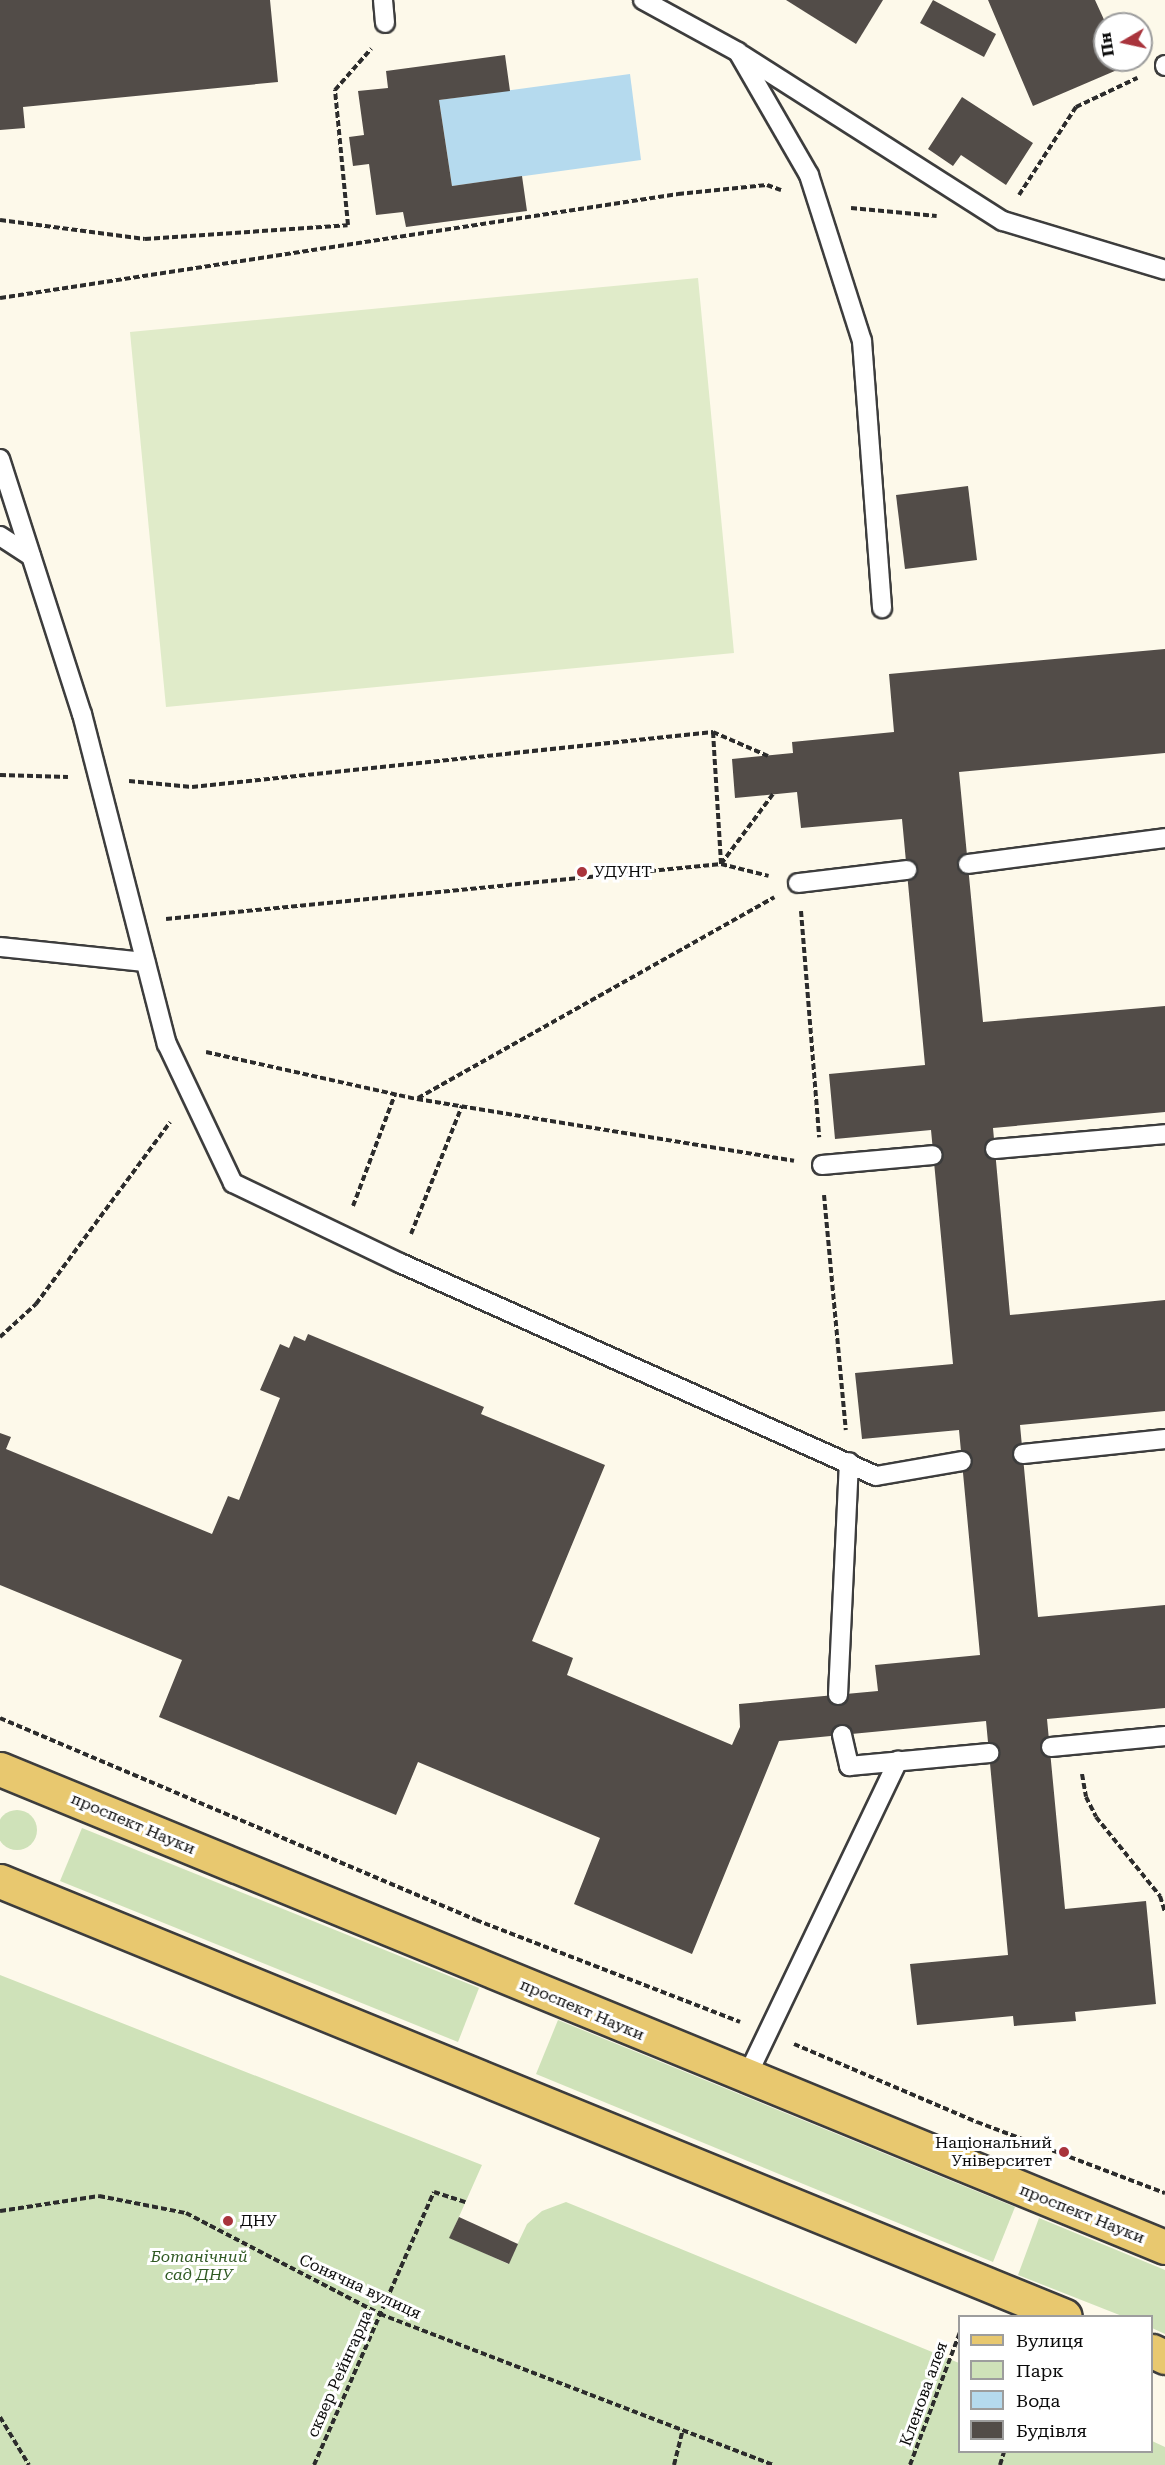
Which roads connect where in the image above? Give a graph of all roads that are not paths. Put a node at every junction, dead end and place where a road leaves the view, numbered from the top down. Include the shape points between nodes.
1 (383, 0) edge
2 (643, 0) edge
3 (384, 23) road end
4 (738, 52) junction
5 (1165, 270) edge
6 (0, 459) edge
7 (0, 536) edge
8 (30, 556) junction
9 (882, 608) dead end
10 (1165, 838) edge
11 (968, 864) dead end
12 (907, 870) dead end
13 (798, 883) road end
14 (0, 947) edge
15 (145, 962) junction
16 (1165, 1134) edge
17 (995, 1149) dead end
18 (933, 1155) dead end
19 (822, 1166) road end
20 (1165, 1439) edge
21 (1023, 1454) dead end
22 (962, 1461) dead end
23 (849, 1462) junction
24 (838, 1695) dead end
25 (842, 1735) dead end
26 (1165, 1736) edge
27 (1051, 1747) dead end
28 (989, 1752) dead end
29 (898, 1761) junction
30 (0, 1769) edge
31 (0, 1881) edge
32 (746, 2078) junction
33 (1165, 2247) edge
34 (1063, 2315) edge

1 - 3 lane
2 - 4 lane
4 - 5 lane via 1003,222
4 - 9 lane via 808,176 862,341
6 - 8 lane
7 - 8 lane
8 - 15 lane via 82,714
10 - 11 lane
12 - 13 lane
14 - 15 lane
15 - 23 lane via 167,1044 233,1183 400,1263
16 - 17 lane
18 - 19 lane
20 - 21 lane
22 - 23 lane via 876,1476
23 - 24 lane
25 - 29 lane via 849,1766
26 - 27 lane
28 - 29 lane
29 - 32 lane
30 - 32 main road, проспект Науки
31 - 34 main road
32 - 33 main road, проспект Науки

